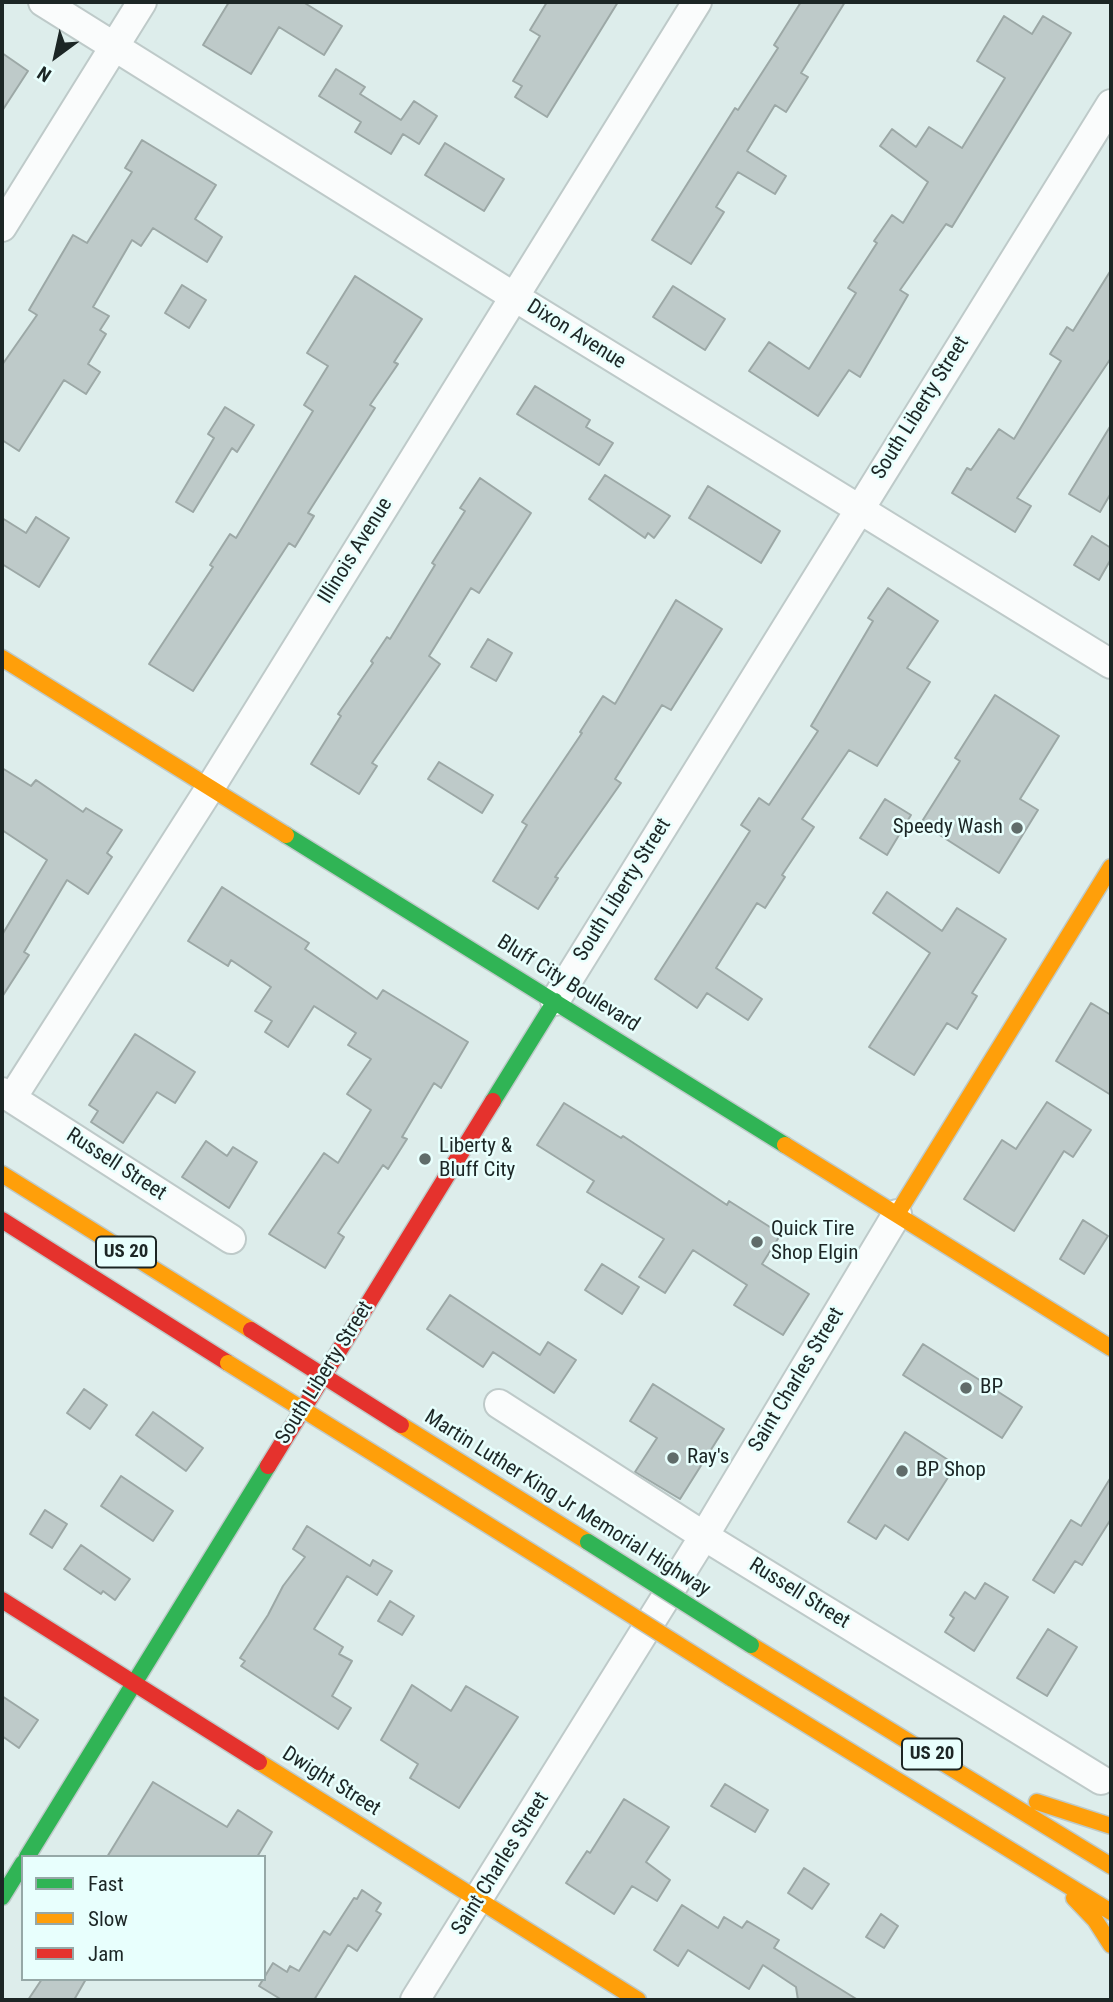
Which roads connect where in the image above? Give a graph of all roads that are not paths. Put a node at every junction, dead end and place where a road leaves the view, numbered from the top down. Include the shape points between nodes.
1 (43, 2) edge
2 (142, 2) edge
3 (697, 2) edge
4 (115, 46) junction
5 (1111, 104) edge
6 (2, 227) edge
7 (513, 296) junction
8 (858, 509) junction
9 (2, 658) edge
10 (1111, 664) edge
11 (210, 788) junction
12 (1111, 867) edge
13 (555, 1001) junction
14 (7, 1095) edge
15 (2, 1174) edge
16 (897, 1214) junction
17 (2, 1220) edge
18 (231, 1239) dead end
19 (1111, 1348) edge
20 (499, 1405) dead end
21 (704, 1536) junction
22 (2, 1600) edge
23 (134, 1683) junction
24 (941, 1760) junction
25 (1101, 1780) dead end
26 (1111, 1826) edge
27 (28, 1855) edge
28 (21, 1866) edge
29 (1111, 1866) edge
30 (1047, 1872) junction
31 (2, 1897) edge
32 (479, 1899) junction
33 (1111, 1912) edge
34 (1111, 1945) edge
35 (415, 2000) edge
36 (638, 2000) edge

1 - 4 street, Dixon Avenue
2 - 4 street
3 - 7 street, Illinois Avenue
4 - 6 street
4 - 7 street, Dixon Avenue
5 - 8 street, South Liberty Street
7 - 8 street, Dixon Avenue
7 - 11 street, Illinois Avenue
8 - 10 street, Dixon Avenue
8 - 13 street, South Liberty Street
9 - 11 main road, Bluff City Boulevard
11 - 13 main road, Bluff City Boulevard
11 - 14 street, Illinois Avenue
12 - 16 main road, Saint Charles Street
13 - 16 main road, Bluff City Boulevard
13 - 23 main road, South Liberty Street
14 - 18 street, Russell Street
15 - 24 main road, Martin Luther King Jr Memorial Highway / US 20, bridge
16 - 19 main road, Bluff City Boulevard
16 - 21 street, Saint Charles Street
17 - 30 main road, US 20, bridge
20 - 21 street, Russell Street
21 - 25 street, Russell Street
21 - 32 street, Saint Charles Street
22 - 23 main road, Dwight Street
23 - 27 main road, South Liberty Street
23 - 32 main road, Dwight Street
24 - 26 main road via 1041,1803
24 - 29 main road, Martin Luther King Jr Memorial Highway / US 20
28 - 31 main road
30 - 33 main road, US 20
30 - 34 main road via 1095,1920
32 - 35 street, Saint Charles Street
32 - 36 main road, Dwight Street

